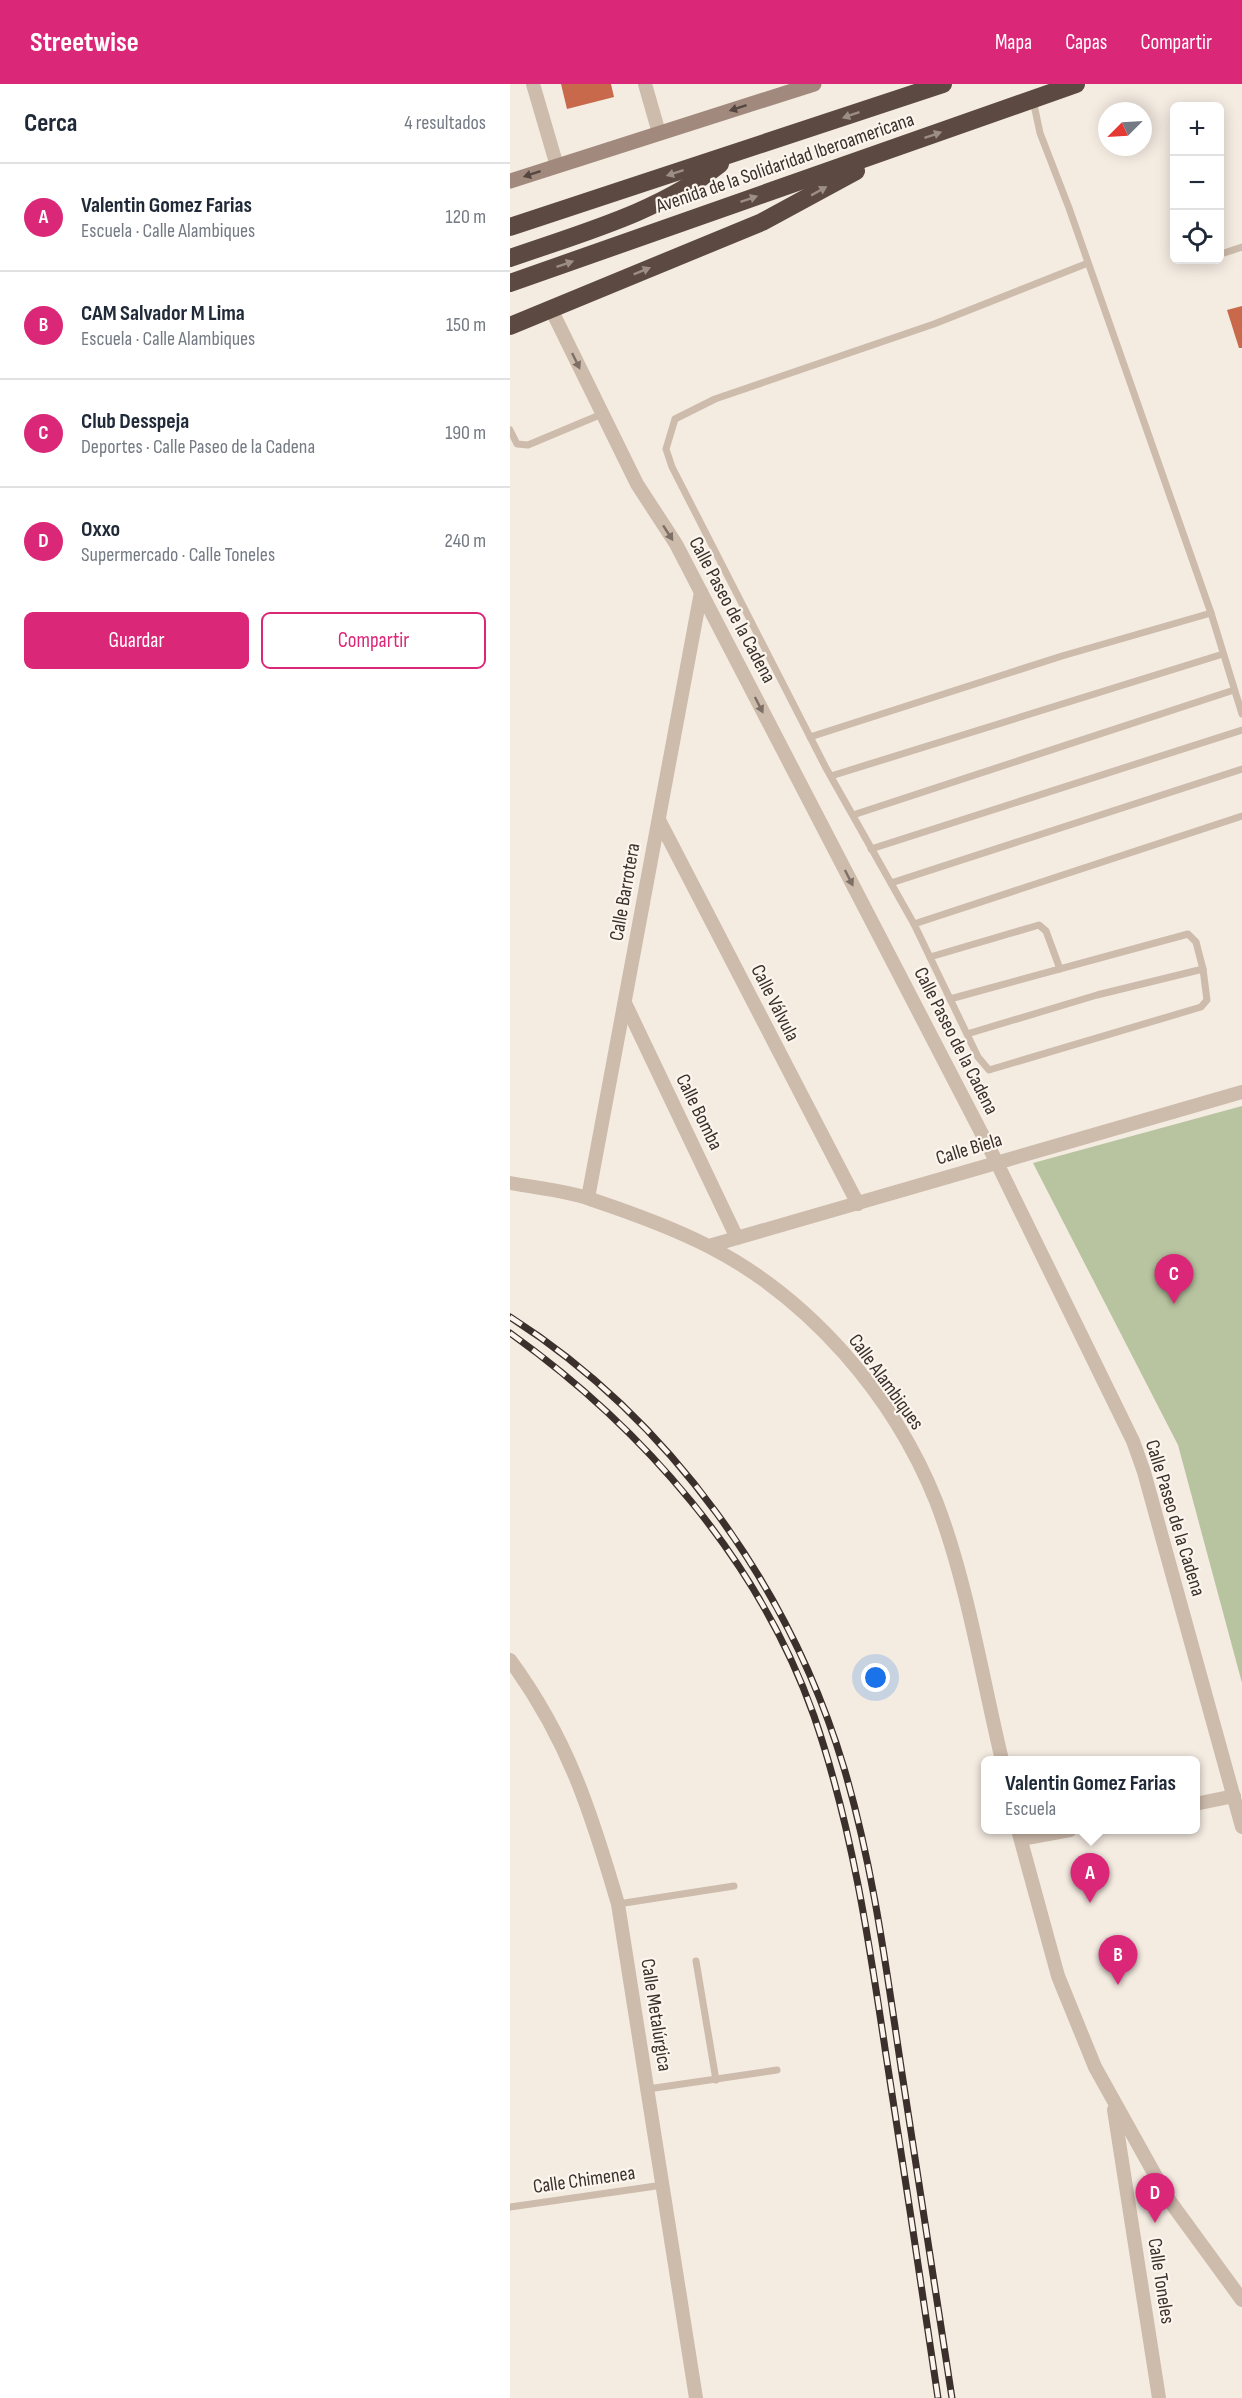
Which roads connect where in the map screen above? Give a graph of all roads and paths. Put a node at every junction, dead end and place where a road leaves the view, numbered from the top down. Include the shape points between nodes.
1 (533, 84) edge
2 (645, 84) edge
3 (814, 84) edge
4 (943, 84) edge
5 (1076, 84) edge
6 (774, 90) edge
7 (1033, 99) junction
8 (659, 133) junction
9 (904, 145) junction
10 (730, 155) junction
11 (557, 166) junction
12 (510, 181) edge
13 (510, 227) edge
14 (1242, 247) edge
15 (1224, 253) dead end
16 (510, 258) edge
17 (1088, 263) junction
18 (510, 283) edge
19 (551, 309) junction
20 (510, 326) edge
21 (602, 414) junction
22 (510, 430) edge
23 (701, 592) junction
24 (1211, 613) junction
25 (1223, 654) junction
26 (1234, 690) junction
27 (1242, 714) edge
28 (1242, 730) edge
29 (810, 737) junction
30 (1242, 769) edge
31 (831, 776) junction
32 (853, 815) junction
33 (1242, 816) edge
34 (658, 820) junction
35 (872, 849) junction
36 (891, 883) junction
37 (914, 924) junction
38 (930, 957) junction
39 (1060, 969) junction
40 (1203, 969) junction
41 (950, 999) junction
42 (625, 1003) junction
43 (967, 1034) junction
44 (1242, 1092) edge
45 (996, 1161) junction
46 (510, 1183) edge
47 (588, 1198) junction
48 (858, 1204) junction
49 (737, 1238) junction
50 (709, 1246) junction
51 (510, 1660) edge
52 (1001, 1756) edge
53 (1234, 1796) junction
54 (1200, 1803) edge
55 (1242, 1827) edge
56 (1020, 1834) edge
57 (734, 1886) dead end
58 (618, 1904) junction
59 (696, 1961) dead end
60 (777, 2070) dead end
61 (716, 2080) junction
62 (648, 2089) junction
63 (1113, 2099) junction
64 (663, 2185) junction
65 (510, 2207) edge
66 (1242, 2300) edge
67 (696, 2398) edge
68 (1159, 2398) edge

1 - 11 street
2 - 8 street
3 - 6 street
4 -> 10 highway, Avenida de la Solidaridad Iberoamericana
5 - 7 highway, Avenida de la Solidaridad Iberoamericana
6 -> 8 street
9 -> 7 highway, Avenida de la Solidaridad Iberoamericana
7 - 17 lane via 1040,133
8 - 11 street
18 -> 9 highway, Avenida de la Solidaridad Iberoamericana
19 -> 9 highway via 762,222
10 -> 13 highway, Avenida de la Solidaridad Iberoamericana
10 - 16 highway via 691,185 655,204
11 -> 12 street
14 - 15 lane
17 - 24 lane
17 - 29 lane via 934,324 715,399 675,419 666,449 672,467
19 - 20 highway
19 -> 21 street, Calle Paseo de la Cadena
21 - 22 lane via 528,445 517,444
21 -> 23 street, Calle Paseo de la Cadena via 637,484
23 - 34 street, Calle Barrotera
23 -> 45 street, Calle Paseo de la Cadena
24 - 25 lane
24 - 29 lane
25 - 26 lane
25 - 31 lane
26 - 27 lane
26 - 32 lane
28 - 35 lane
29 - 31 lane
30 - 36 lane
31 - 32 lane
32 - 35 lane
33 - 37 lane
34 - 42 street, Calle Barrotera
34 - 48 street, Calle Válvula
35 - 36 lane
36 - 37 lane
37 - 38 lane
38 - 39 lane via 1039,925 1046,931
38 - 41 lane
39 - 40 lane via 1188,934 1196,942
39 - 41 lane
40 - 43 lane via 1086,998
40 - 43 lane via 1207,1000 1201,1008 989,1070
41 - 43 lane
42 - 47 street, Calle Barrotera
42 - 49 street, Calle Bomba
44 - 45 street, Calle Biela
45 - 48 street, Calle Biela
45 - 53 street, Calle Paseo de la Cadena via 1133,1441
46 - 47 street, Calle Alambiques
47 - 50 street, Calle Alambiques
48 - 49 street, Calle Biela
49 - 50 street, Calle Biela
50 - 52 street, Calle Alambiques via 811,1318 854,1364 916,1458 948,1536
51 - 58 street, Calle Metalúrgica via 533,1691 567,1753 596,1827
53 - 54 street
53 - 55 street, Calle Paseo de la Cadena
56 - 63 street via 1058,1976 1079,2031
57 - 58 lane
58 - 62 street, Calle Metalúrgica
59 - 61 lane
60 - 61 lane
61 - 62 lane
62 - 64 street, Calle Metalúrgica
63 - 66 street via 1169,2200
63 - 68 street, Calle Toneles
64 - 65 lane, Calle Chimenea
64 - 67 street, Calle Metalúrgica

